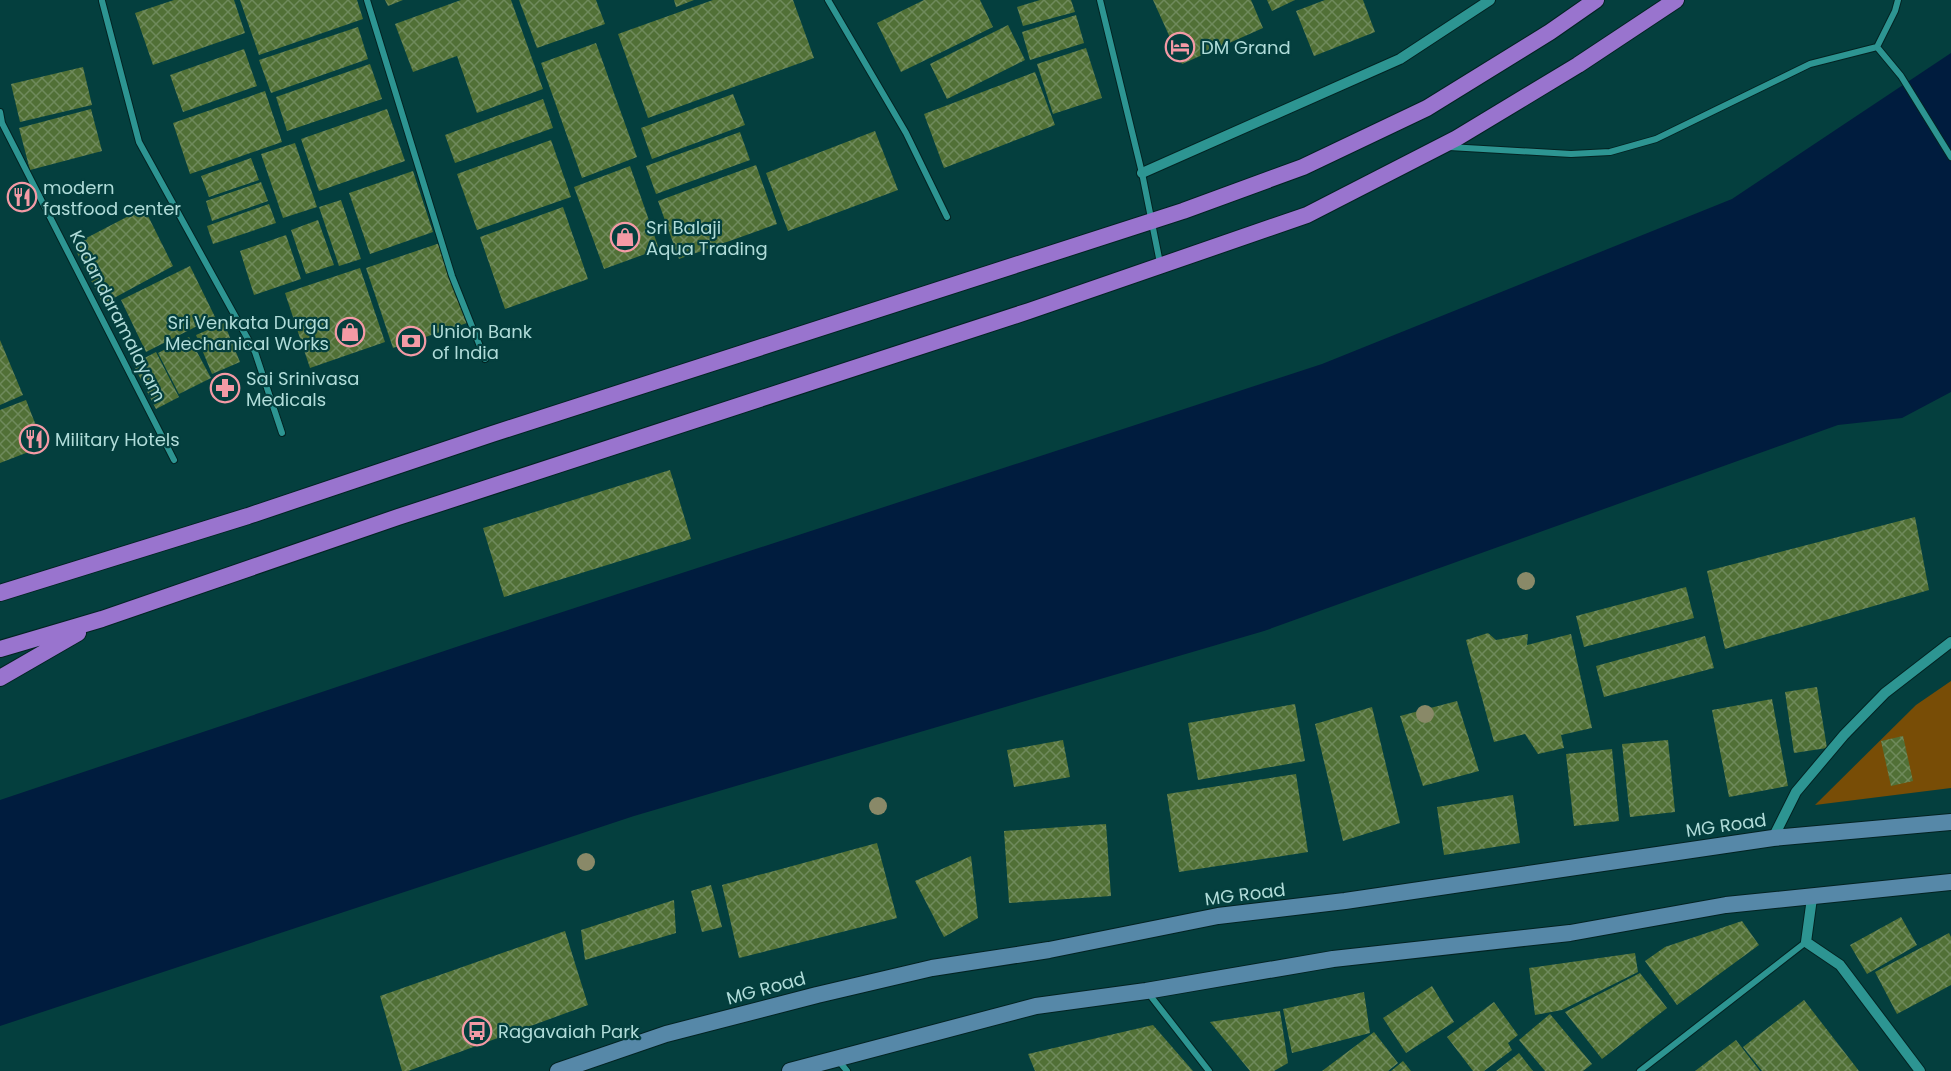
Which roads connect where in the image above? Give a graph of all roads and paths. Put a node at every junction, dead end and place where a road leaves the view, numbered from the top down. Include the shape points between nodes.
1 (102, 0) edge
2 (367, 0) edge
3 (828, 0) edge
4 (1100, 0) edge
5 (1490, 0) edge
6 (1596, 0) edge
7 (1676, 0) edge
8 (1898, 0) edge
9 (1877, 47) junction
10 (0, 112) edge
11 (1442, 146) junction
12 (1951, 157) edge
13 (1142, 173) junction
14 (947, 217) dead end
15 (1153, 221) junction
16 (1161, 267) junction
17 (485, 359) dead end
18 (282, 433) dead end
19 (174, 460) dead end
20 (0, 593) edge
21 (102, 619) junction
22 (1951, 642) edge
23 (0, 650) edge
24 (0, 678) edge
25 (1951, 822) edge
26 (1773, 838) junction
27 (1951, 882) edge
28 (1812, 898) junction
29 (1806, 942) junction
30 (1146, 991) junction
31 (836, 1058) junction
32 (558, 1071) edge
33 (790, 1071) edge
34 (847, 1071) edge
35 (1209, 1071) edge
36 (1640, 1071) edge
37 (1920, 1071) edge

1 - 18 street via 138,142 255,352
2 - 17 street via 453,276
3 - 14 street via 906,133
4 - 13 street
5 - 13 street via 1400,59
6 - 15 highway via 1427,108 1303,167
7 - 11 highway via 1578,65
8 - 9 street
9 - 11 street via 1810,64 1656,140 1610,152 1571,154
9 - 12 street via 1901,76
10 - 19 street, Kodandaramalayam via 2,123
11 - 16 highway via 1306,215
13 - 15 street
15 - 16 street
15 - 20 highway
16 - 21 highway via 398,517
21 - 23 highway
21 - 24 highway
22 - 26 street via 1885,693 1844,735 1796,792
25 - 26 main road, MG Road
26 - 32 main road, MG Road via 1345,902 1218,916 1049,950 932,968 666,1034
27 - 28 main road
28 - 29 street
28 - 30 main road via 1726,905 1570,933 1332,959
29 - 36 street
29 - 37 street via 1840,965
30 - 31 main road via 1036,1006
30 - 35 street
31 - 33 main road
31 - 34 street

